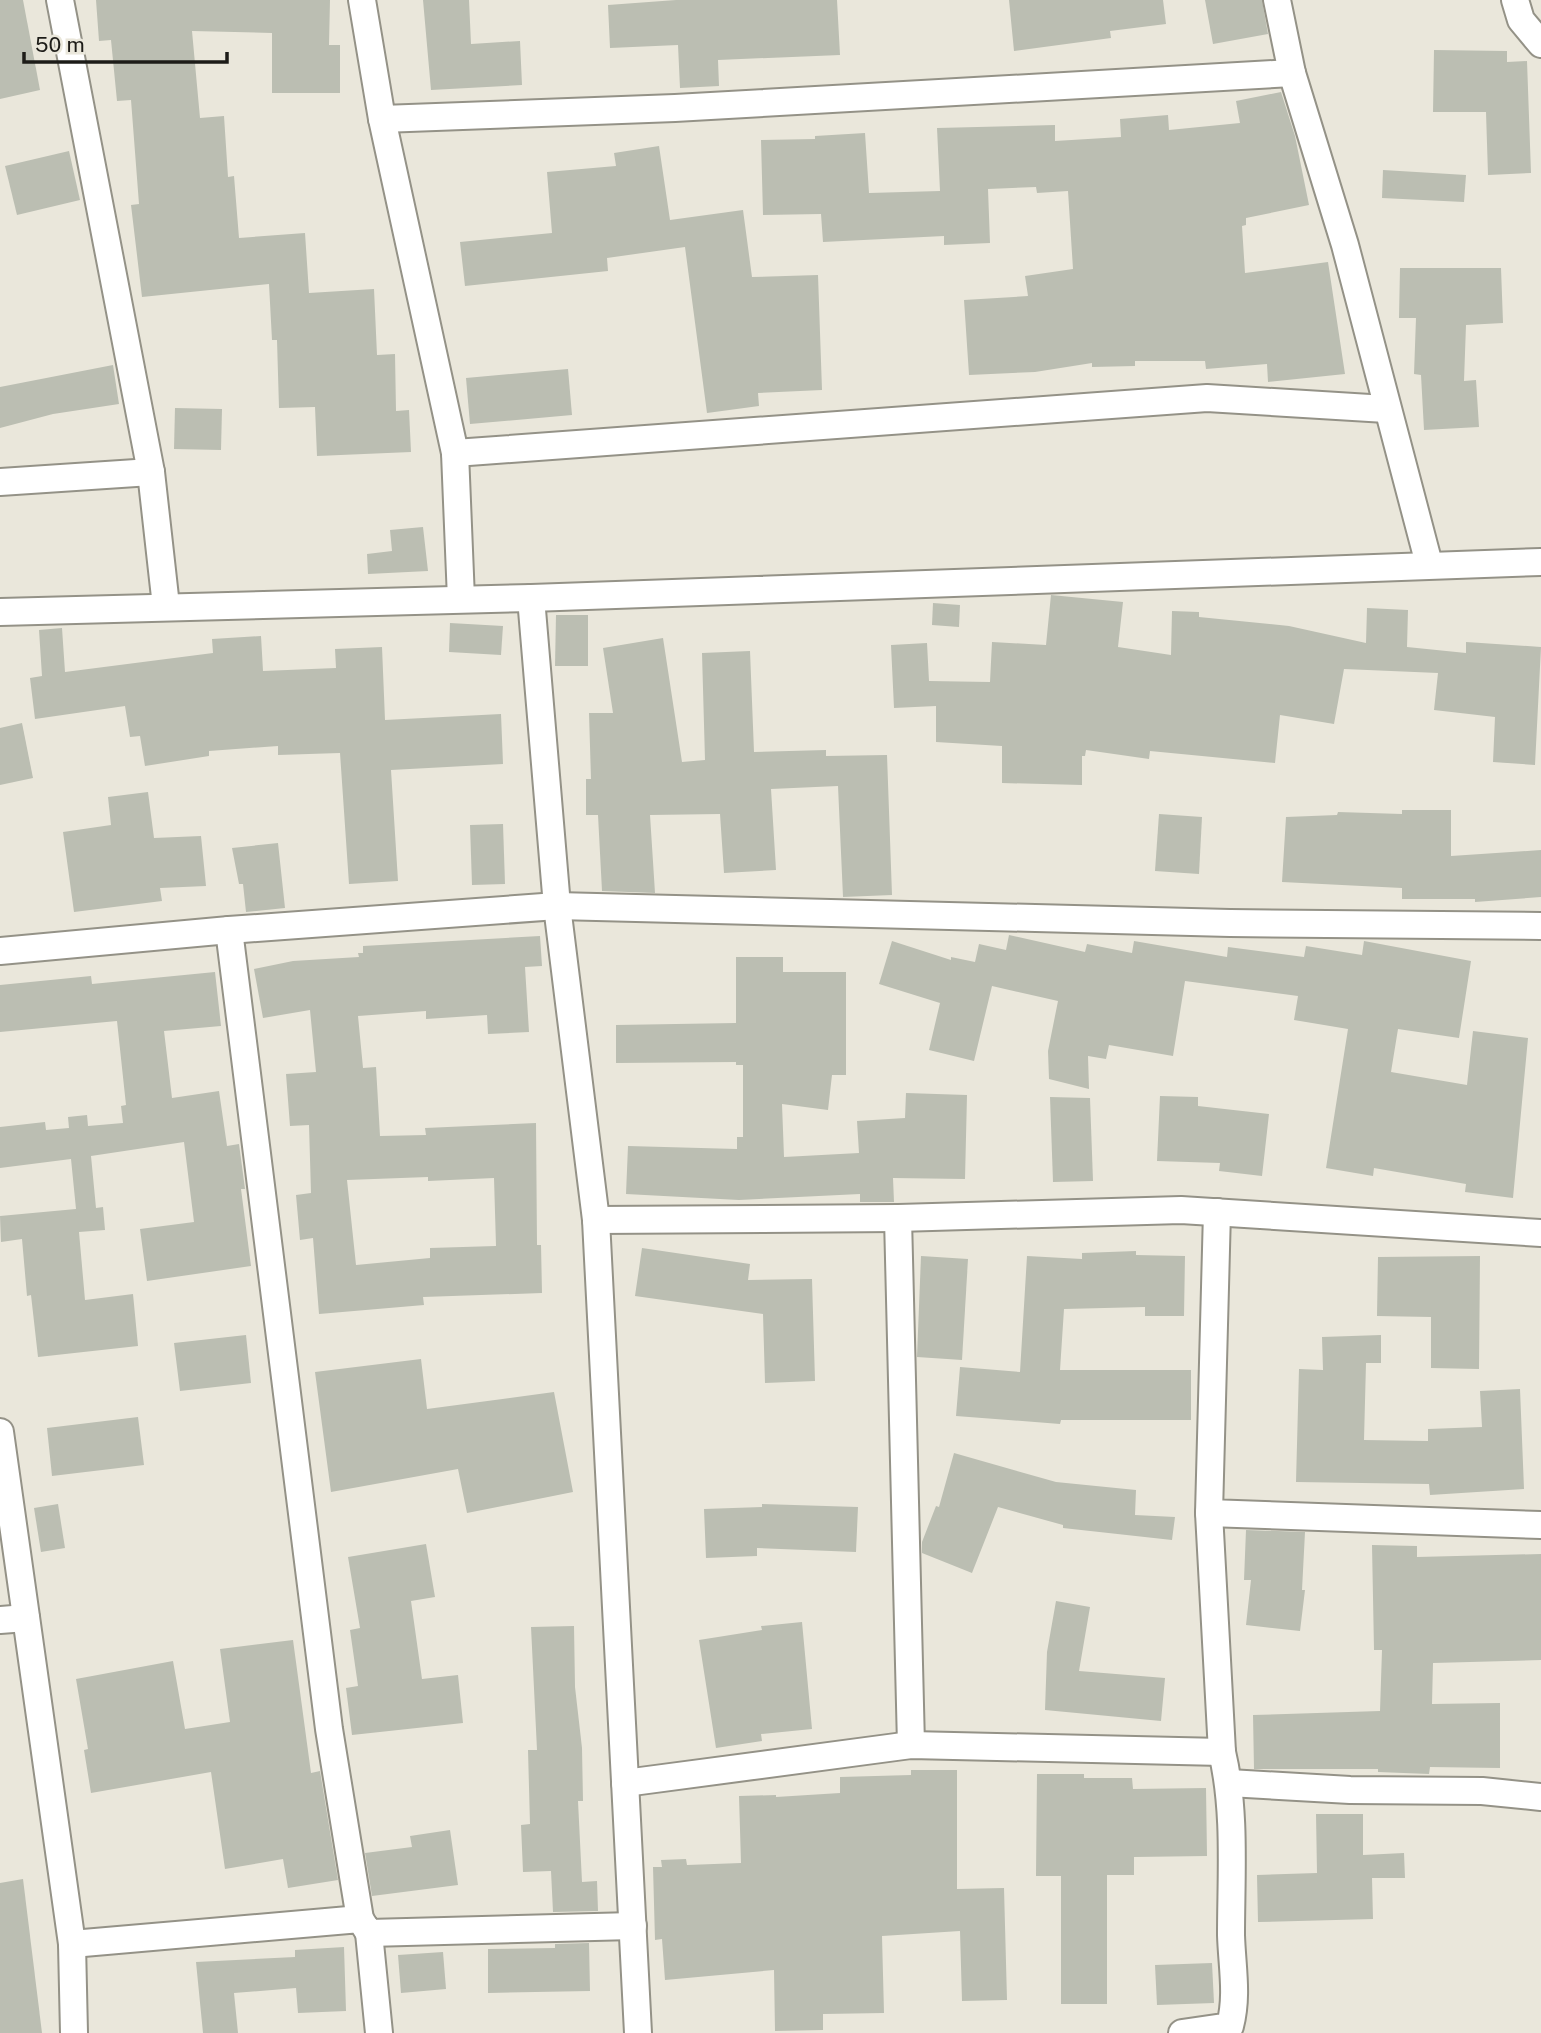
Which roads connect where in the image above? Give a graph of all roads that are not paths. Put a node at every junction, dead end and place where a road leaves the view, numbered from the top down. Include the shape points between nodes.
1 (60, 0) edge
2 (362, 0) edge
3 (1277, 0) edge
4 (1515, 0) edge
5 (1541, 44) edge
6 (1292, 73) junction
7 (382, 119) junction
8 (1386, 409) junction
9 (455, 453) junction
10 (152, 472) junction
11 (0, 482) edge
12 (1541, 562) edge
13 (1429, 564) junction
14 (531, 598) junction
15 (461, 599) junction
16 (166, 606) junction
17 (0, 612) edge
18 (557, 905) junction
19 (1541, 926) edge
20 (229, 929) junction
21 (0, 951) edge
22 (1217, 1212) junction
23 (898, 1218) junction
24 (596, 1220) junction
25 (1541, 1233) edge
26 (0, 1432) edge
27 (1209, 1513) junction
28 (1541, 1525) edge
29 (26, 1618) junction
30 (0, 1620) edge
31 (911, 1745) junction
32 (1222, 1752) junction
33 (625, 1783) junction
34 (1229, 1783) junction
35 (1541, 1797) edge
36 (365, 1926) junction
37 (633, 1926) junction
38 (72, 1944) junction
39 (1231, 2030) edge
40 (74, 2033) edge
41 (379, 2033) edge
42 (638, 2033) edge
43 (1182, 2033) edge

1 - 10 street
2 - 7 street
3 - 6 street
4 - 5 street via 1521,20
6 - 7 street via 674,108
6 - 8 street via 1345,246
7 - 9 street
8 - 9 street via 1207,398
8 - 13 street
9 - 15 street
10 - 11 street
10 - 16 street
12 - 13 street
13 - 14 street
14 - 15 street
14 - 18 street
15 - 16 street
16 - 17 street
18 - 19 street via 1230,923
18 - 20 street
18 - 24 street
20 - 21 street
20 - 36 street via 328,1729
22 - 23 street
22 - 25 street
22 - 27 street
23 - 24 street
23 - 31 street
24 - 33 street
26 - 29 street
27 - 28 street
27 - 32 street
29 - 30 street
29 - 38 street
31 - 32 street
31 - 33 street
32 - 34 street
33 - 37 street
34 - 35 street
34 - 39 street via 1236,2002
36 - 37 street
36 - 38 street
36 - 41 street
37 - 42 street
38 - 40 street
39 - 43 street

